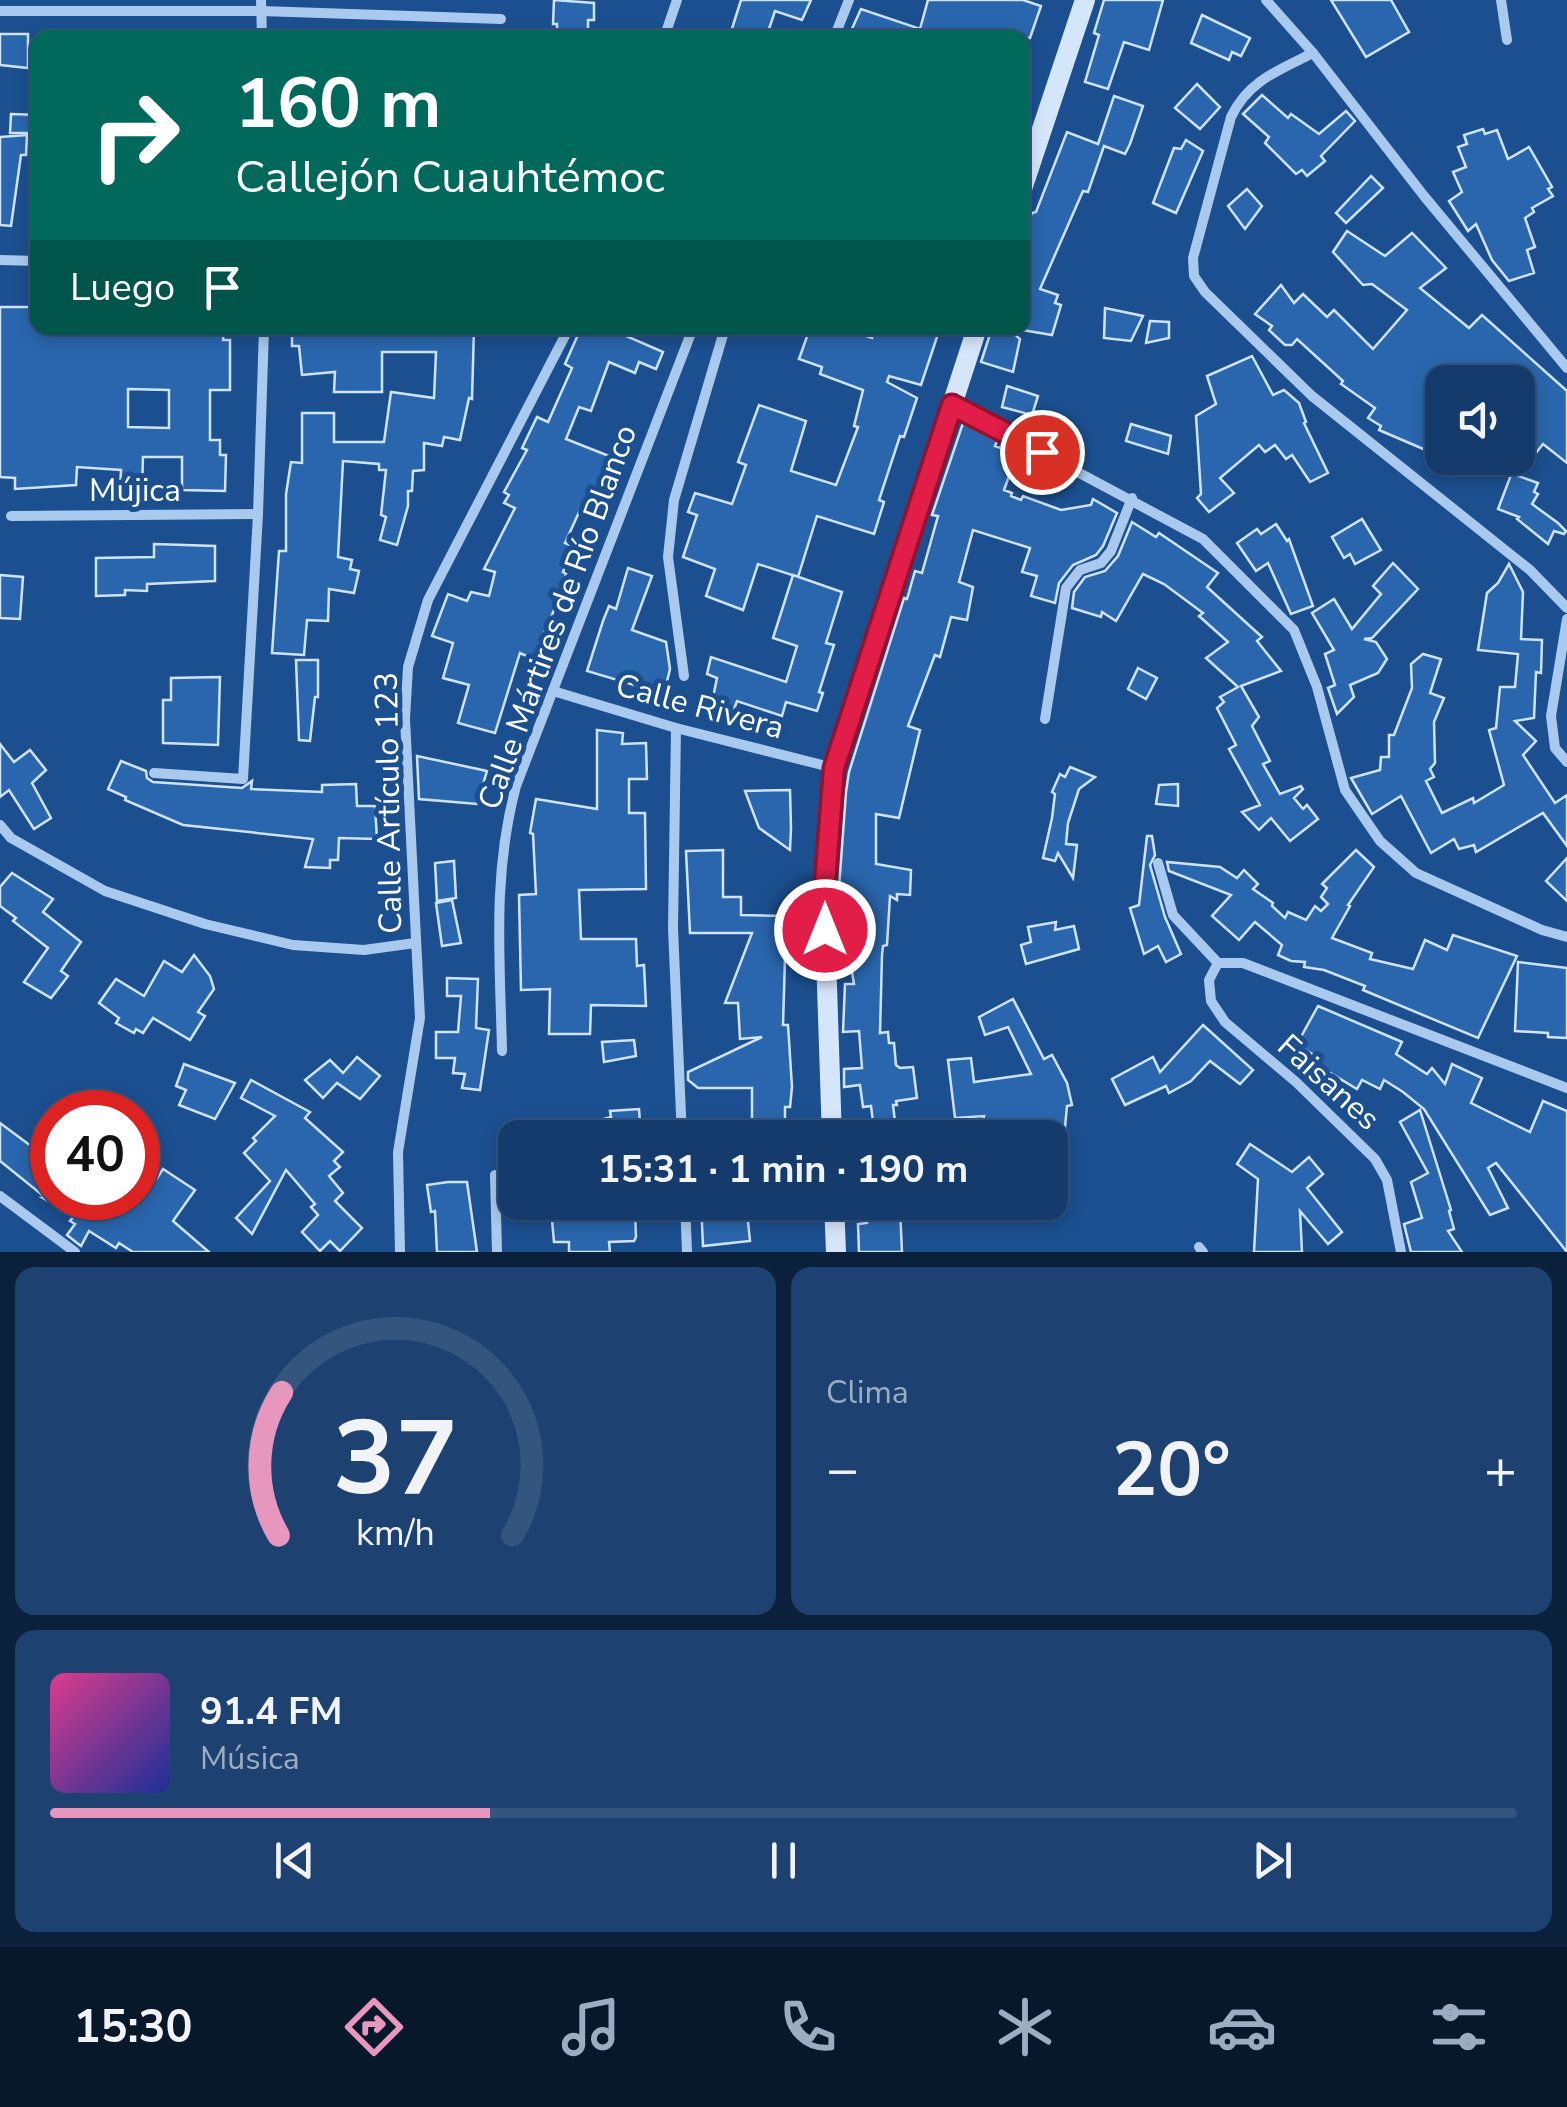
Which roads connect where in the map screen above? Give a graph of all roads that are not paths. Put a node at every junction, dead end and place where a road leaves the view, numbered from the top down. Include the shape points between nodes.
1 (677, 0) edge
2 (849, 0) edge
3 (1085, 0) edge
4 (1266, 0) edge
5 (1501, 0) edge
6 (261, 6) edge
7 (0, 10) edge
8 (502, 18) dead end
9 (667, 30) edge
10 (837, 30) edge
11 (1506, 40) dead end
12 (1313, 53) junction
13 (1030, 165) edge
14 (0, 260) edge
15 (30, 261) edge
16 (264, 335) edge
17 (566, 335) edge
18 (690, 335) edge
19 (724, 335) edge
20 (976, 335) edge
21 (1567, 368) edge
22 (952, 405) junction
23 (1132, 498) junction
24 (258, 514) junction
25 (11, 516) dead end
26 (1567, 608) edge
27 (1567, 619) edge
28 (684, 676) dead end
29 (553, 691) junction
30 (1045, 719) dead end
31 (676, 728) junction
32 (1567, 762) edge
33 (834, 768) junction
34 (154, 773) dead end
35 (0, 825) edge
36 (6, 837) edge
37 (1158, 862) dead end
38 (1567, 937) edge
39 (415, 943) junction
40 (1218, 963) junction
41 (502, 1050) dead end
42 (1567, 1088) edge
43 (681, 1120) edge
44 (831, 1120) edge
45 (495, 1175) dead end
46 (0, 1197) edge
47 (686, 1220) edge
48 (835, 1220) edge
49 (75, 1252) edge
50 (400, 1252) edge
51 (498, 1252) edge
52 (687, 1252) edge
53 (836, 1252) edge
54 (1401, 1252) edge

1 - 9 street
2 - 10 street
3 - 13 street
4 - 12 street
5 - 11 street
6 - 7 street
6 - 8 street
12 - 21 street
12 - 26 street via 1258,80 1240,97 1193,258 1194,276 1312,396 1530,570
14 - 15 street
16 - 24 street
17 - 39 street, Calle Artículo 123 via 428,600 408,667
18 - 29 street, Calle Mártires de Río Blanco
19 - 28 street via 674,500 668,557
20 - 22 street
22 - 23 street
22 - 33 street
23 - 30 street via 1110,551 1066,588
23 - 38 street via 1203,538 1294,630 1345,790 1380,841 1416,873
24 - 25 street, Mújica
24 - 34 street via 244,778
27 - 32 street via 1551,716 1554,748
29 - 31 street, Calle Rivera
29 - 41 street, Calle Mártires de Río Blanco via 504,832
31 - 33 street, Calle Rivera
31 - 43 street via 673,928
33 - 44 street via 824,895
35 - 36 street
36 - 39 street via 105,891 205,924 293,946 364,950
37 - 40 street via 1174,915
39 - 50 street, Calle Artículo 123 via 420,1018 398,1152
40 - 42 street via 1244,963
40 - 54 street, Faisanes via 1208,980 1225,1022 1375,1158 1387,1180
45 - 51 street
46 - 49 street
47 - 52 street
48 - 53 street

